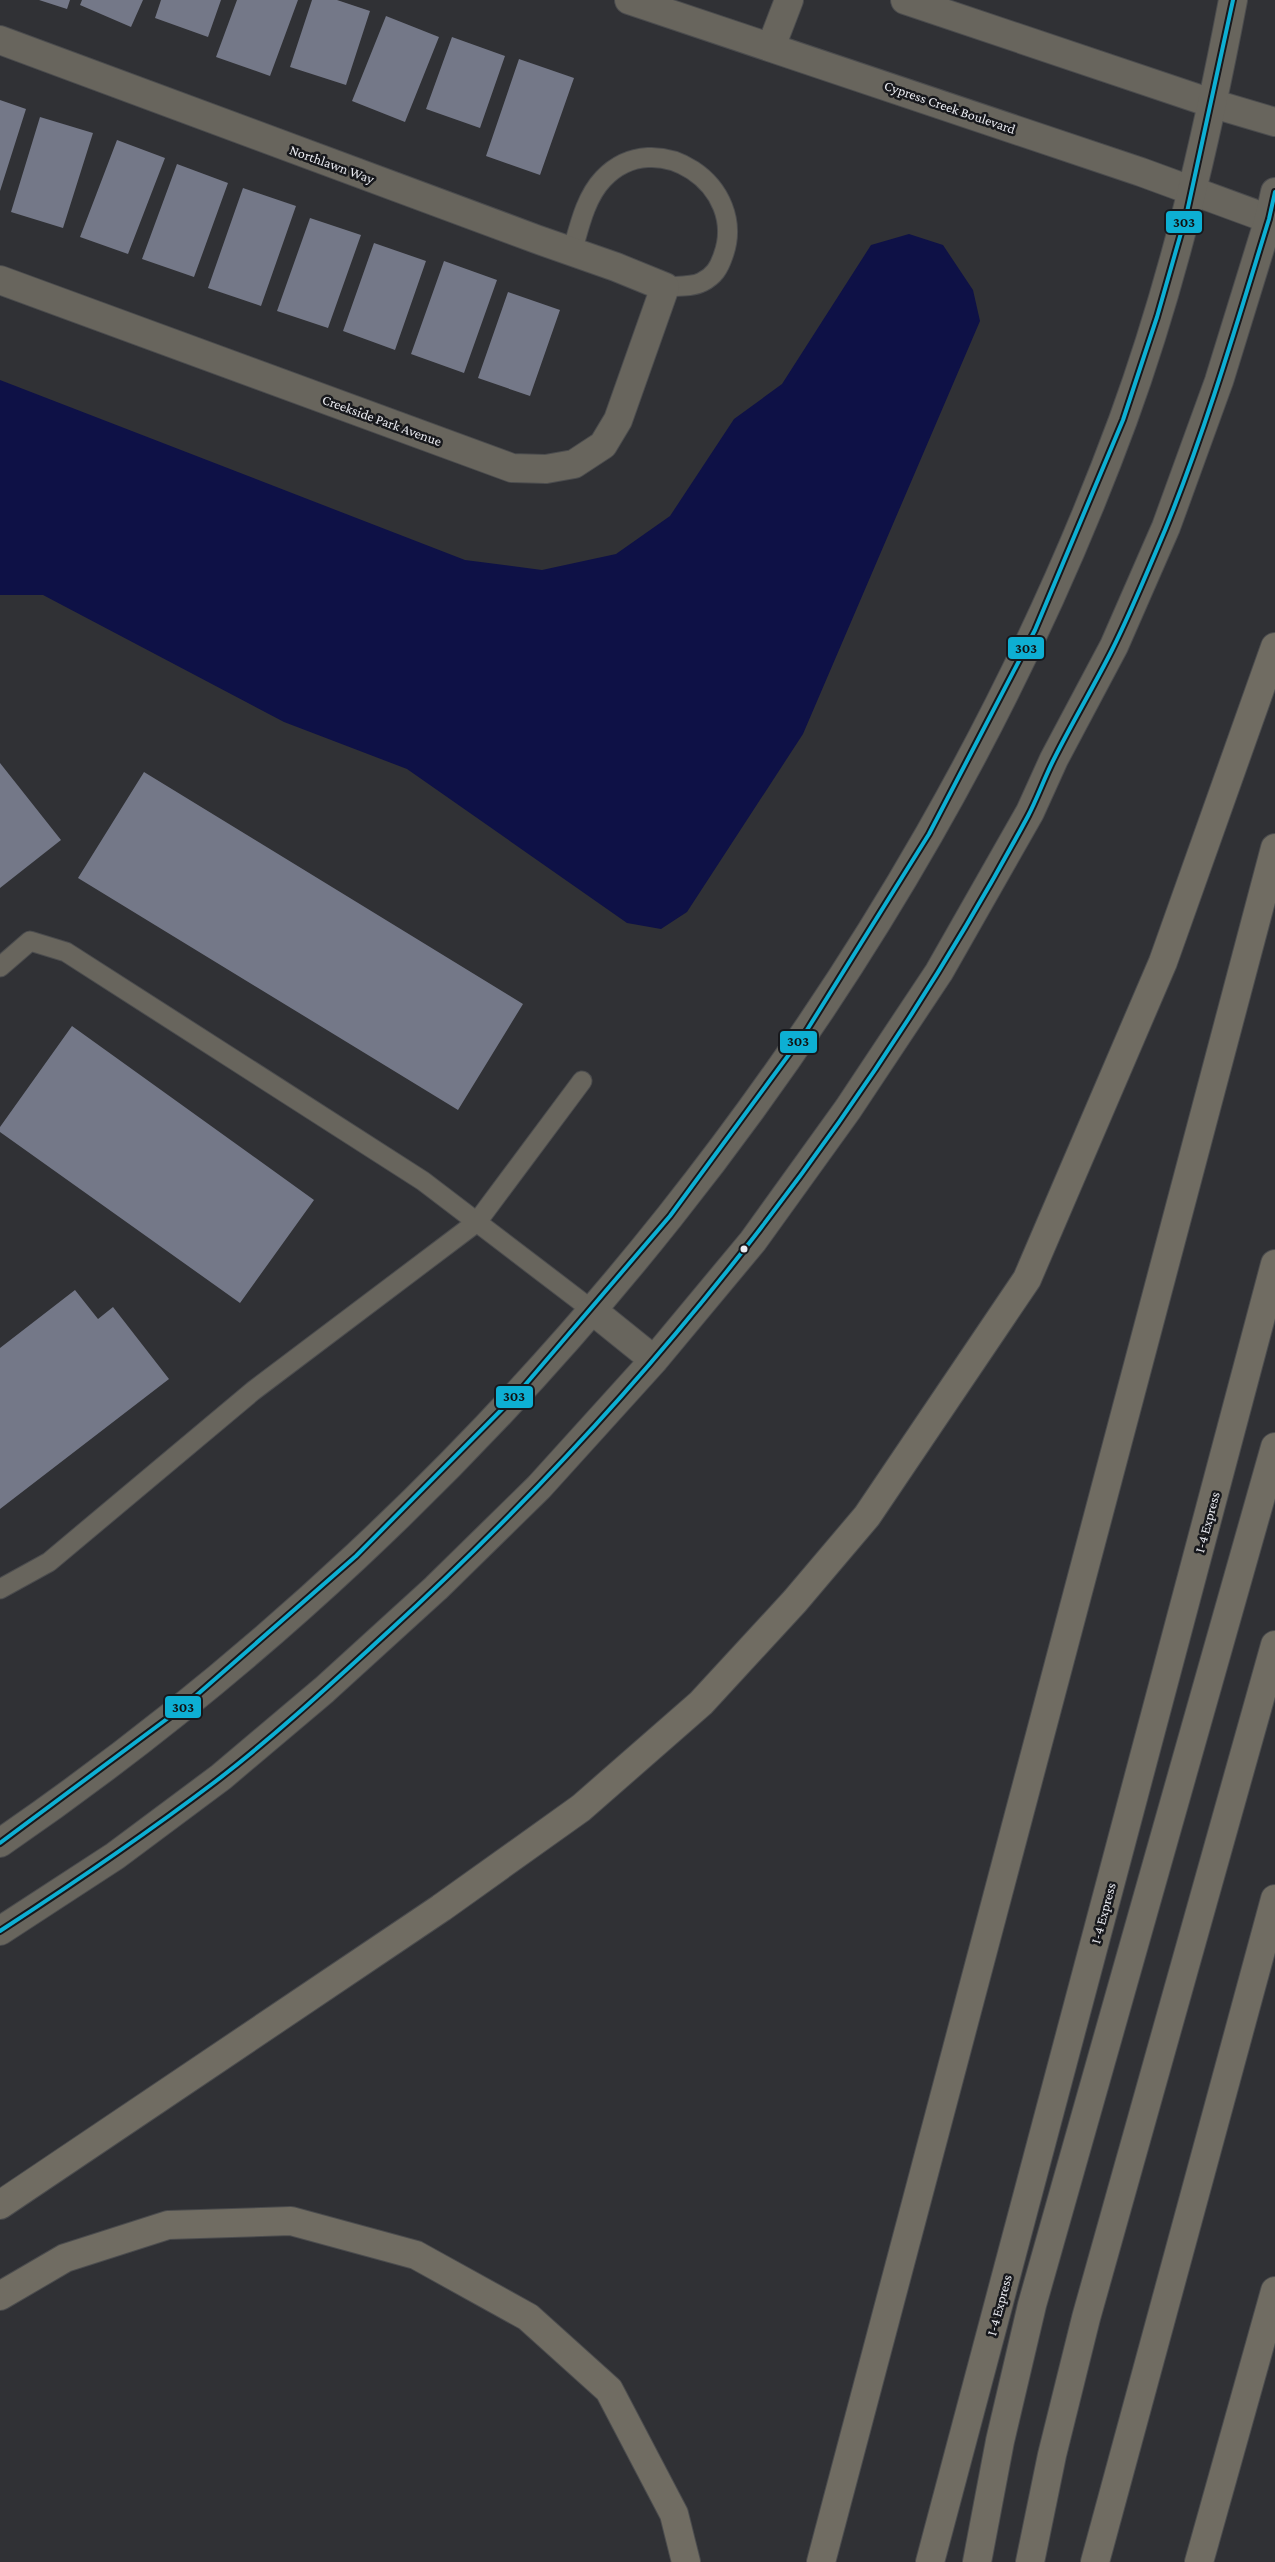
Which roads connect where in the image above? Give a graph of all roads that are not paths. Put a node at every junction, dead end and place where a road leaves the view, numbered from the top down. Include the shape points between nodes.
1 (629, 0) edge
2 (789, 0) edge
3 (905, 0) edge
4 (1233, 0) edge
5 (0, 40) edge
6 (771, 47) junction
7 (1214, 104) junction
8 (1275, 122) edge
9 (1193, 191) junction
10 (1275, 192) edge
11 (1269, 219) junction
12 (572, 252) junction
13 (0, 280) edge
14 (665, 287) junction
15 (1275, 647) edge
16 (1275, 848) edge
17 (0, 967) edge
18 (582, 1080) dead end
19 (477, 1222) junction
20 (1275, 1264) edge
21 (592, 1310) junction
22 (654, 1360) junction
23 (1275, 1447) edge
24 (0, 1589) edge
25 (1275, 1645) edge
26 (0, 1843) edge
27 (1275, 1899) edge
28 (0, 1931) edge
29 (0, 2205) edge
30 (1275, 2291) edge
31 (0, 2296) edge
32 (686, 2562) edge
33 (821, 2562) edge
34 (930, 2562) edge
35 (977, 2562) edge
36 (1030, 2562) edge
37 (1096, 2562) edge
38 (1199, 2562) edge

1 - 6 street, Cypress Creek Boulevard
2 - 6 street
3 - 7 street
4 - 7 street
5 - 12 street, Northlawn Way
6 - 9 street, Cypress Creek Boulevard
7 - 8 street
7 - 9 street
9 - 11 street, Cypress Creek Boulevard
9 - 21 street via 1124,418 1073,547 1022,659 949,798 870,932 777,1074 673,1212
10 - 11 street
11 - 22 street via 1219,381 1166,527 1114,646 1030,812 938,972 848,1109 752,1241
12 - 14 street, Northlawn Way
12 - 14 lane via 589,200 602,179 644,156 687,165 706,180 720,200 727,223 726,248 717,271 702,283
13 - 14 street, Creekside Park Avenue via 512,468 546,469 574,464 603,445 618,420
15 - 29 highway via 1163,962 1027,1279 867,1516 795,1601 701,1703 581,1808 441,1908
16 - 33 highway
17 - 19 lane via 30,941 66,952 423,1180
18 - 19 lane
19 - 21 lane
19 - 24 lane via 253,1391 49,1562
20 - 34 highway, I-4 Express
21 - 22 street
21 - 26 street via 481,1433 365,1548 250,1651 137,1743
22 - 28 street via 539,1487 436,1588 324,1690 221,1776 115,1856
23 - 35 highway via 1032,2305 1000,2442
25 - 36 highway via 1086,2318
27 - 37 highway
30 - 38 highway
31 - 32 highway via 65,2258 168,2225 291,2221 416,2255 528,2317 609,2390 674,2514

